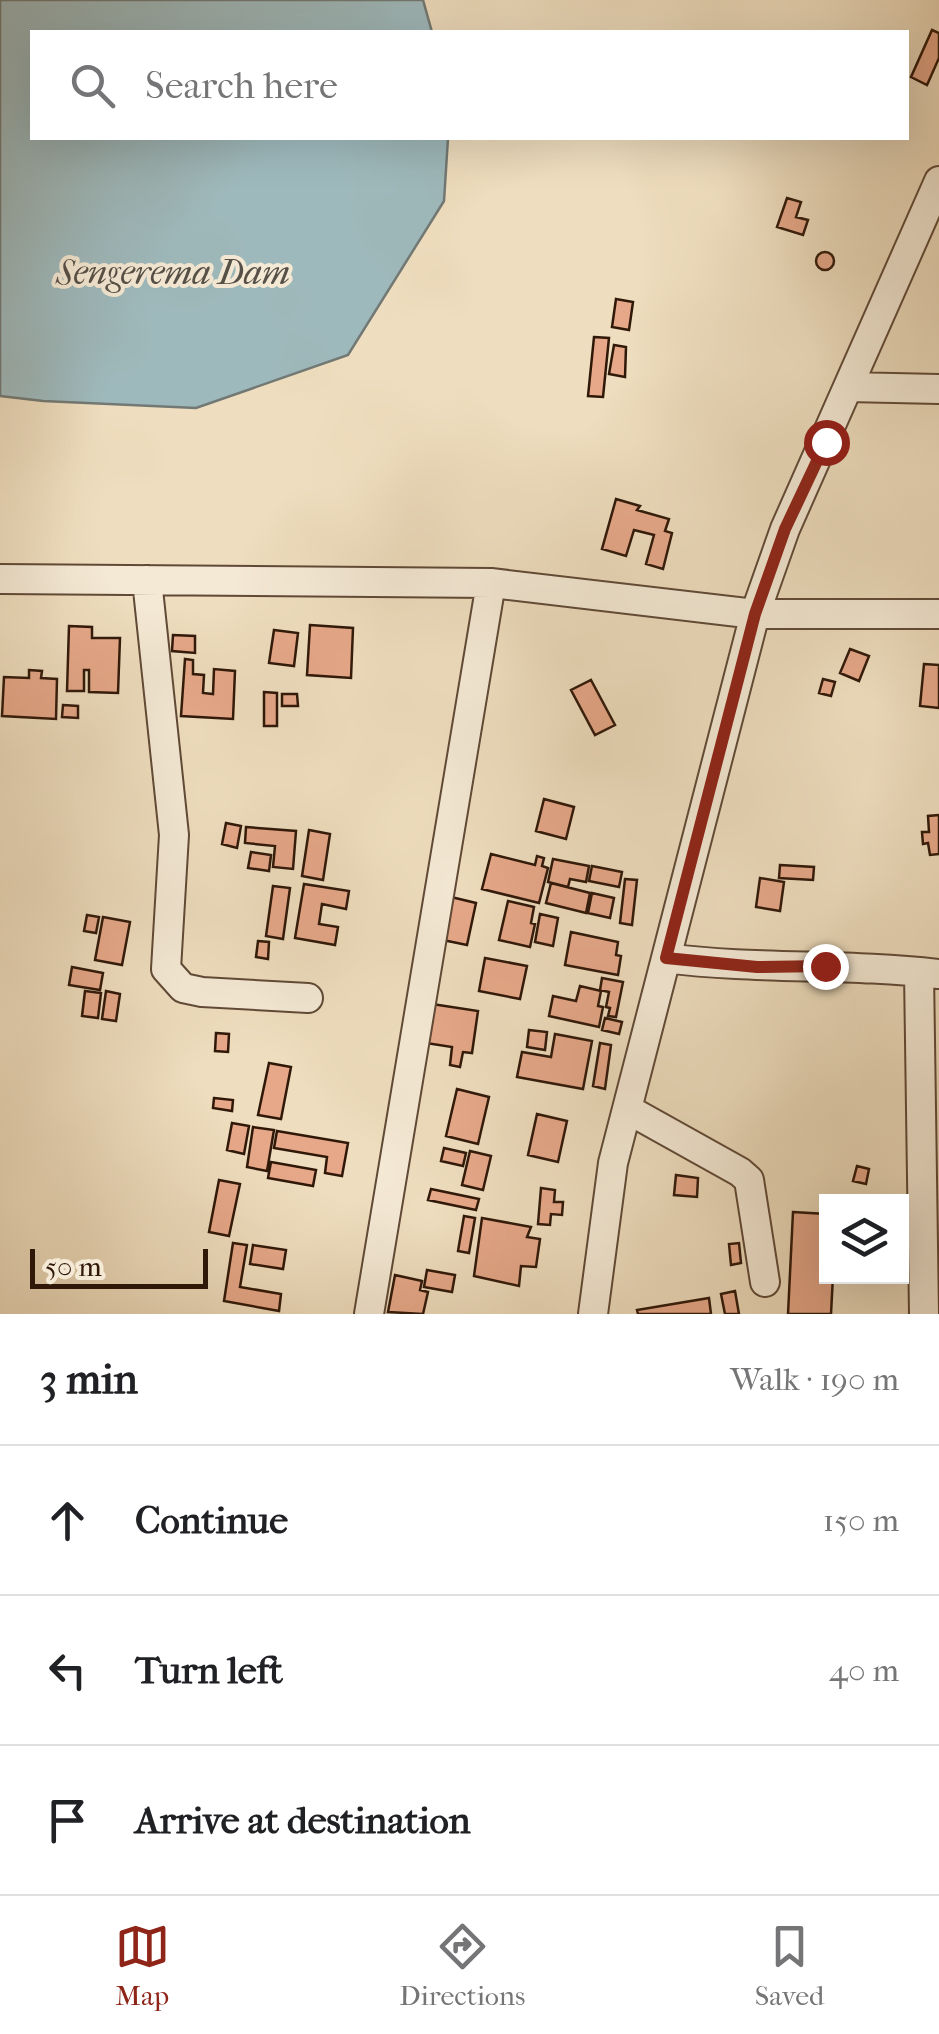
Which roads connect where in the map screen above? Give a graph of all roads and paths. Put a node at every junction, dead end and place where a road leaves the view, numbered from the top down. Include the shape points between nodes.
1 (939, 180) edge
2 (848, 387) junction
3 (939, 389) edge
4 (0, 579) edge
5 (147, 580) junction
6 (491, 583) junction
7 (755, 614) junction
8 (939, 614) edge
9 (666, 958) junction
10 (929, 973) edge
11 (308, 998) dead end
12 (627, 1109) junction
13 (930, 1202) edge
14 (764, 1282) dead end
15 (369, 1314) edge
16 (593, 1314) edge
17 (924, 1314) edge

1 - 2 street
2 - 3 street
2 - 7 street
4 - 5 street
5 - 6 street
5 - 11 street via 174,835 166,970 184,988 202,992
6 - 7 street
6 - 15 street
7 - 8 street
7 - 9 street
9 - 10 street
9 - 12 street
10 - 13 street
12 - 14 street via 749,1180
12 - 16 street
13 - 17 street

